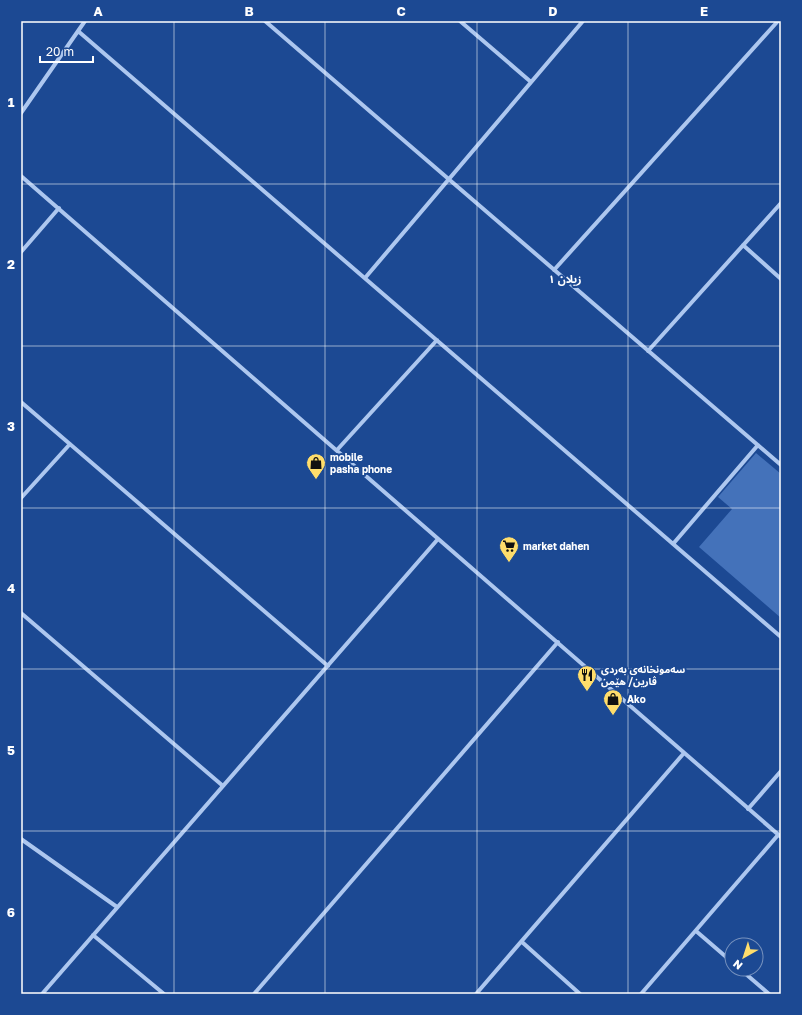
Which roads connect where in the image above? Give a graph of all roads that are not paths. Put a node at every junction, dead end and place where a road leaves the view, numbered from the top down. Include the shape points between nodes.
1 (85, 21) edge
2 (264, 21) edge
3 (460, 21) edge
4 (583, 21) edge
5 (778, 21) edge
6 (78, 31) junction
7 (531, 82) junction
8 (21, 113) edge
9 (21, 176) edge
10 (449, 179) junction
11 (781, 203) edge
12 (59, 208) junction
13 (743, 245) junction
14 (21, 252) edge
15 (554, 270) junction
16 (365, 278) junction
17 (781, 279) edge
18 (437, 340) junction
19 (648, 351) junction
20 (21, 402) edge
21 (70, 444) junction
22 (758, 445) junction
23 (337, 450) junction
24 (781, 465) edge
25 (21, 498) edge
26 (438, 539) junction
27 (674, 544) junction
28 (21, 613) edge
29 (781, 637) edge
30 (558, 642) junction
31 (328, 666) junction
32 (684, 753) junction
33 (781, 771) edge
34 (223, 786) junction
35 (748, 809) junction
36 (780, 836) edge
37 (21, 839) edge
38 (118, 907) junction
39 (696, 931) junction
40 (93, 935) junction
41 (522, 942) junction
42 (724, 955) edge
43 (749, 977) edge
44 (767, 993) edge
45 (42, 994) edge
46 (164, 994) edge
47 (254, 994) edge
48 (476, 994) edge
49 (580, 994) edge
50 (641, 994) edge

1 - 6 street
2 - 10 street
3 - 7 street
4 - 7 street
5 - 15 street
6 - 8 street
6 - 16 street
7 - 10 street
9 - 12 street
10 - 15 street
10 - 16 street
11 - 13 street
12 - 14 street
12 - 23 street
13 - 17 street
13 - 19 street
15 - 19 street
16 - 18 street
18 - 23 street
18 - 27 street
19 - 22 street
20 - 21 street
21 - 25 street
21 - 31 street
22 - 24 street
22 - 27 street
23 - 26 street
26 - 30 street
26 - 31 street
27 - 29 street
28 - 34 street
30 - 32 street
30 - 47 street
31 - 34 street
32 - 35 street
32 - 41 street
33 - 35 street
34 - 38 street
35 - 36 street
36 - 39 street
37 - 38 street
38 - 40 street
39 - 42 street
39 - 50 street
40 - 45 street
40 - 46 street
41 - 48 street
41 - 49 street
43 - 44 street

